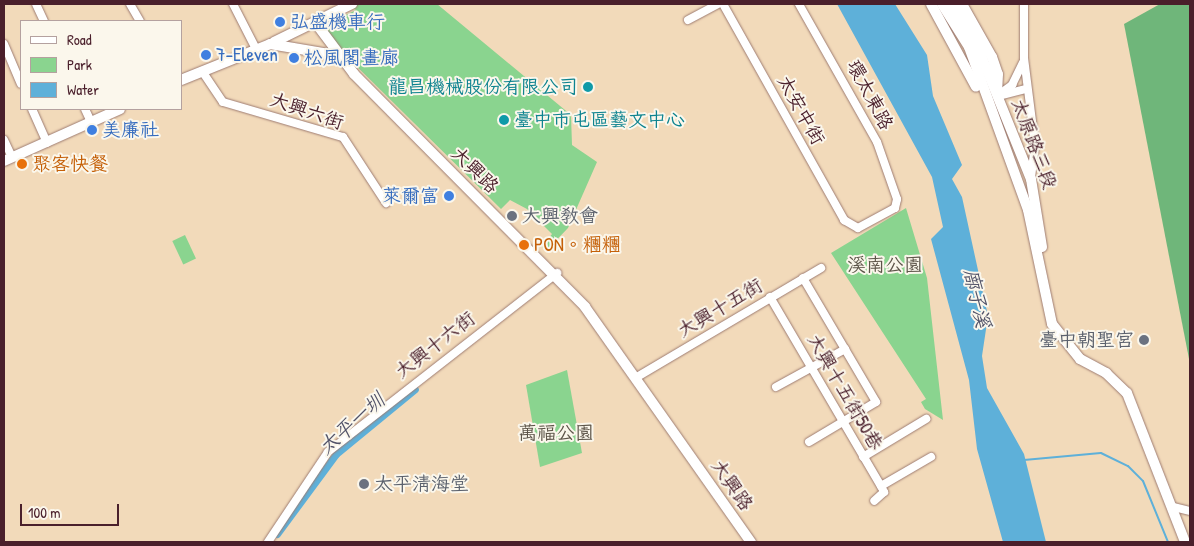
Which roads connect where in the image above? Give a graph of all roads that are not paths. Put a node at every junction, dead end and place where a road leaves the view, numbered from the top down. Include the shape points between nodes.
1 (36, 4) edge
2 (130, 4) edge
3 (233, 4) edge
4 (352, 4) edge
5 (718, 4) edge
6 (724, 4) edge
7 (799, 4) edge
8 (931, 4) edge
9 (942, 4) edge
10 (952, 4) edge
11 (962, 4) edge
12 (1024, 4) edge
13 (44, 20) edge
14 (139, 20) edge
15 (688, 20) dead end
16 (315, 22) junction
17 (4, 44) edge
18 (270, 44) junction
19 (256, 49) junction
20 (336, 55) junction
21 (1024, 58) junction
22 (202, 71) junction
23 (182, 80) edge
24 (20, 82) edge
25 (1027, 89) junction
26 (997, 96) junction
27 (985, 100) junction
28 (32, 110) edge
29 (85, 110) edge
30 (118, 110) edge
31 (91, 122) junction
32 (4, 140) edge
33 (46, 143) junction
34 (8, 159) edge
35 (1031, 179) junction
36 (386, 203) dead end
37 (895, 208) joint
38 (821, 268) dead end
39 (557, 273) junction
40 (803, 278) junction
41 (1045, 293) junction
42 (770, 297) junction
43 (845, 349) junction
44 (812, 368) junction
45 (637, 377) junction
46 (776, 387) dead end
47 (926, 419) dead end
48 (843, 422) junction
49 (809, 442) dead end
50 (863, 457) junction
51 (931, 457) dead end
52 (881, 486) junction
53 (874, 501) dead end
54 (1174, 507) junction
55 (1190, 511) edge
56 (268, 542) edge
57 (751, 542) edge
58 (1185, 542) edge

1 - 13 street
2 - 14 street
3 - 19 street
4 - 16 main road
5 - 15 street
6 - 37 street, 太安中街 via 853,229
7 - 37 street, 環太東路 via 877,142 895,192
8 - 27 main road, 太原路三段
9 - 27 main road, 太原路三段 via 968,47
10 - 26 main road, 太原路三段 via 976,43
11 - 26 main road, 太原路三段 via 995,65
12 - 21 street
16 - 18 main road
16 - 20 main road, 大興路
17 - 24 street
18 - 19 main road
18 - 20 main road
19 - 22 main road
20 - 39 main road, 大興路
21 - 25 street
21 - 26 street via 1016,79
22 - 23 main road
22 - 36 street, 大興六街 via 223,102 342,136
25 - 26 street
25 - 35 street via 1035,145
26 - 27 street
26 - 35 main road, 太原路三段
27 - 41 main road, 太原路三段 via 1028,210
28 - 33 street
29 - 31 street
30 - 31 main road
31 - 33 main road
32 - 34 street
33 - 34 main road
35 - 41 main road, 太原路三段 via 1038,202
38 - 40 street, 大興十五街
39 - 45 main road, 大興路
39 - 56 street, 大興十六街 via 328,452
40 - 42 street, 大興十五街
40 - 43 street
41 - 54 main road, 太原路三段 via 1060,337 1080,359 1106,373 1127,393
42 - 44 street, 大興十五街50巷
42 - 45 street, 大興十五街
43 - 44 street
43 - 48 street via 876,402
44 - 46 street
44 - 48 street, 大興十五街50巷
45 - 57 main road, 大興路
47 - 50 street
48 - 49 street
48 - 50 street, 大興十五街50巷
50 - 52 street, 大興十五街50巷
51 - 52 street
52 - 53 street via 884,492
54 - 55 street
54 - 58 main road, 太原路三段

